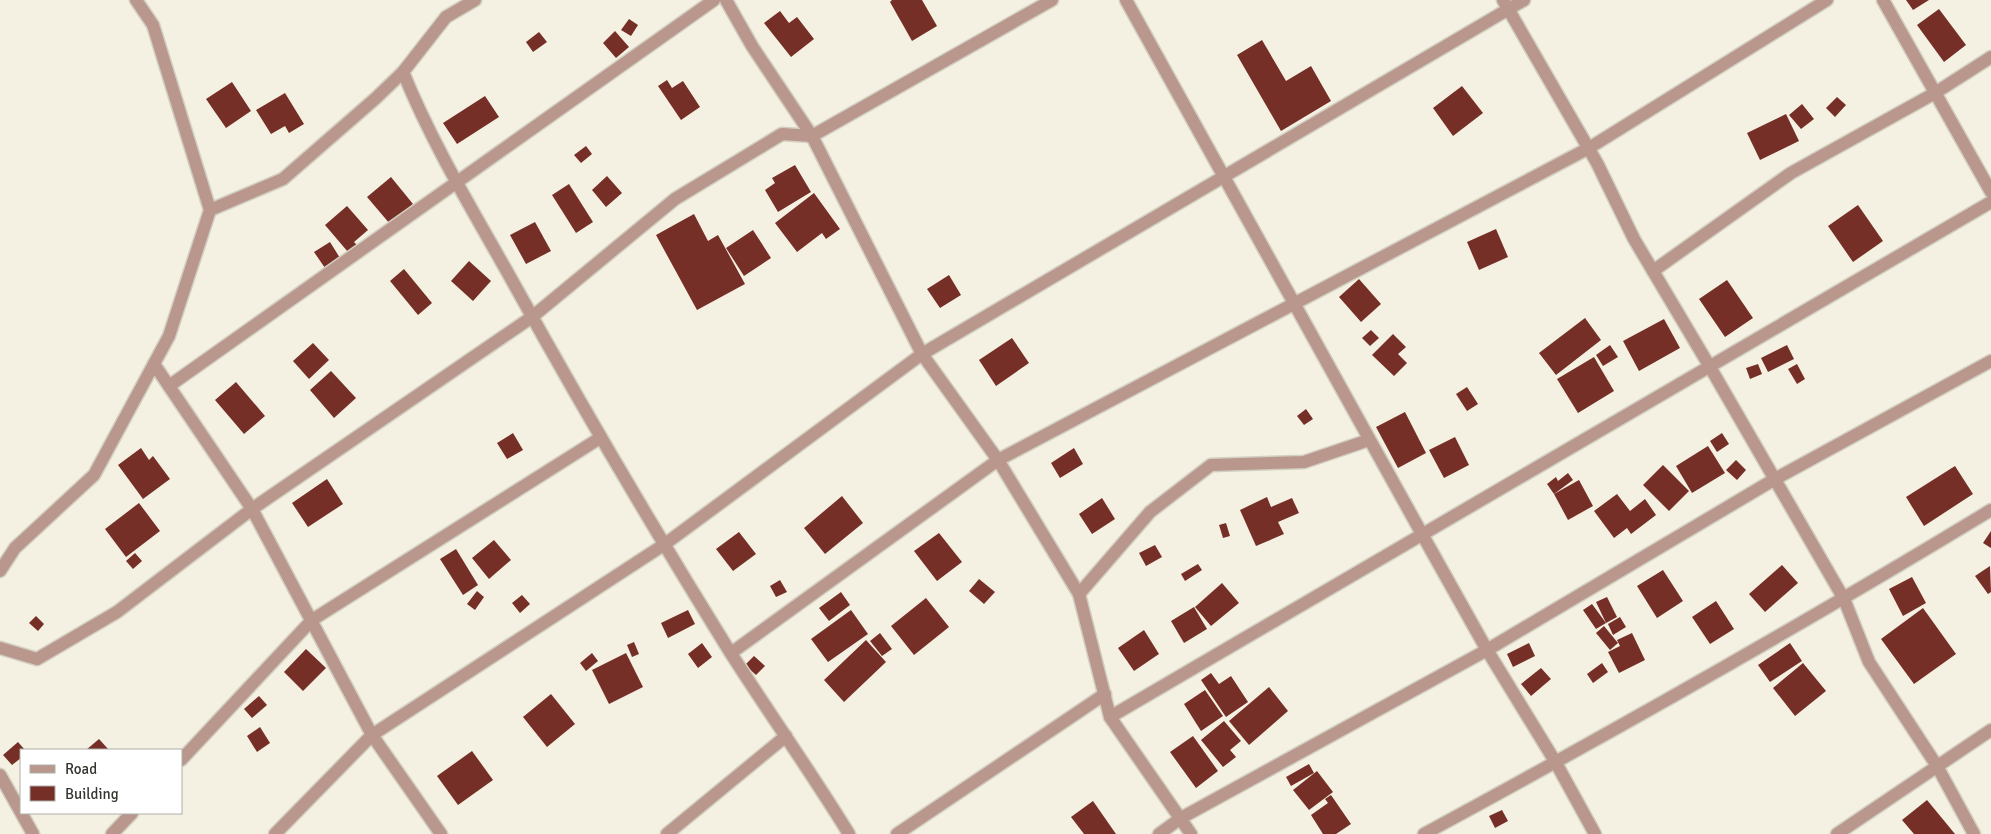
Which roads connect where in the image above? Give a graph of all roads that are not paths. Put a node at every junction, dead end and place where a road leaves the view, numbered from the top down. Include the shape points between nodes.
1 (136, 0) edge
2 (475, 0) edge
3 (714, 0) edge
4 (726, 0) edge
5 (1052, 0) edge
6 (1126, 0) edge
7 (1524, 0) edge
8 (1827, 0) edge
9 (1882, 0) edge
10 (1506, 5) edge
11 (1991, 57) edge
12 (403, 72) junction
13 (1935, 93) junction
14 (812, 136) junction
15 (1588, 148) junction
16 (1224, 177) junction
17 (457, 182) junction
18 (1991, 192) edge
19 (1991, 202) edge
20 (210, 210) junction
21 (1652, 271) junction
22 (1294, 304) junction
23 (532, 317) junction
24 (922, 354) junction
25 (1991, 361) edge
26 (154, 364) junction
27 (1710, 367) junction
28 (169, 386) junction
29 (600, 438) junction
30 (1370, 440) junction
31 (998, 460) junction
32 (1775, 479) junction
33 (252, 509) junction
34 (1991, 510) edge
35 (1422, 534) junction
36 (665, 544) junction
37 (0, 571) edge
38 (1079, 594) junction
39 (1844, 599) junction
40 (312, 620) junction
41 (0, 648) edge
42 (1487, 650) junction
43 (730, 653) junction
44 (1104, 694) junction
45 (1110, 717) junction
46 (1991, 730) edge
47 (372, 734) junction
48 (786, 736) junction
49 (182, 759) edge
50 (1556, 763) junction
51 (1937, 766) junction
52 (2, 782) edge
53 (20, 812) edge
54 (21, 814) edge
55 (131, 814) edge
56 (1181, 818) junction
57 (33, 834) edge
58 (112, 834) edge
59 (274, 834) edge
60 (441, 834) edge
61 (667, 834) edge
62 (849, 834) edge
63 (897, 834) edge
64 (1159, 834) edge
65 (1191, 834) edge
66 (1424, 834) edge
67 (1595, 834) edge
68 (1837, 834) edge
69 (1974, 834) edge

1 - 20 street via 153,25
2 - 12 street via 446,17
3 - 17 street
4 - 14 street via 752,46
5 - 14 street
6 - 16 street
7 - 10 street
8 - 15 street
9 - 13 street
10 - 15 street
10 - 16 street
11 - 13 street
12 - 17 street via 424,122
12 - 20 street via 283,179
13 - 18 street
13 - 21 street via 1790,173
14 - 23 street via 782,134 675,199
14 - 24 street
15 - 21 street
15 - 22 street
16 - 22 street
16 - 24 street
17 - 23 street
17 - 28 street
19 - 27 street
20 - 26 street via 169,336
21 - 27 street
22 - 30 street
22 - 31 street
23 - 29 street
23 - 33 street
24 - 31 street
24 - 36 street
25 - 32 street
26 - 28 street
26 - 37 street via 94,475 15,548
27 - 32 street
27 - 35 street
28 - 33 street
29 - 36 street
29 - 40 street
30 - 35 street
30 - 38 street via 1304,462 1211,465 1150,512
31 - 38 street
31 - 43 street
32 - 39 street
32 - 42 street
33 - 40 street
33 - 41 street via 118,612 37,659
34 - 39 street
35 - 42 street
35 - 45 street
36 - 43 street
36 - 47 street
38 - 44 street
39 - 50 street
39 - 51 street via 1869,662
40 - 47 street
40 - 49 street
42 - 50 street
42 - 56 street
43 - 48 street
44 - 45 street
44 - 63 street
45 - 56 street
46 - 51 street
47 - 59 street
47 - 60 street
48 - 61 street
48 - 62 street
50 - 66 street
50 - 67 street
51 - 68 street
51 - 69 street
52 - 53 street
54 - 57 street
55 - 58 street
56 - 64 street
56 - 65 street

